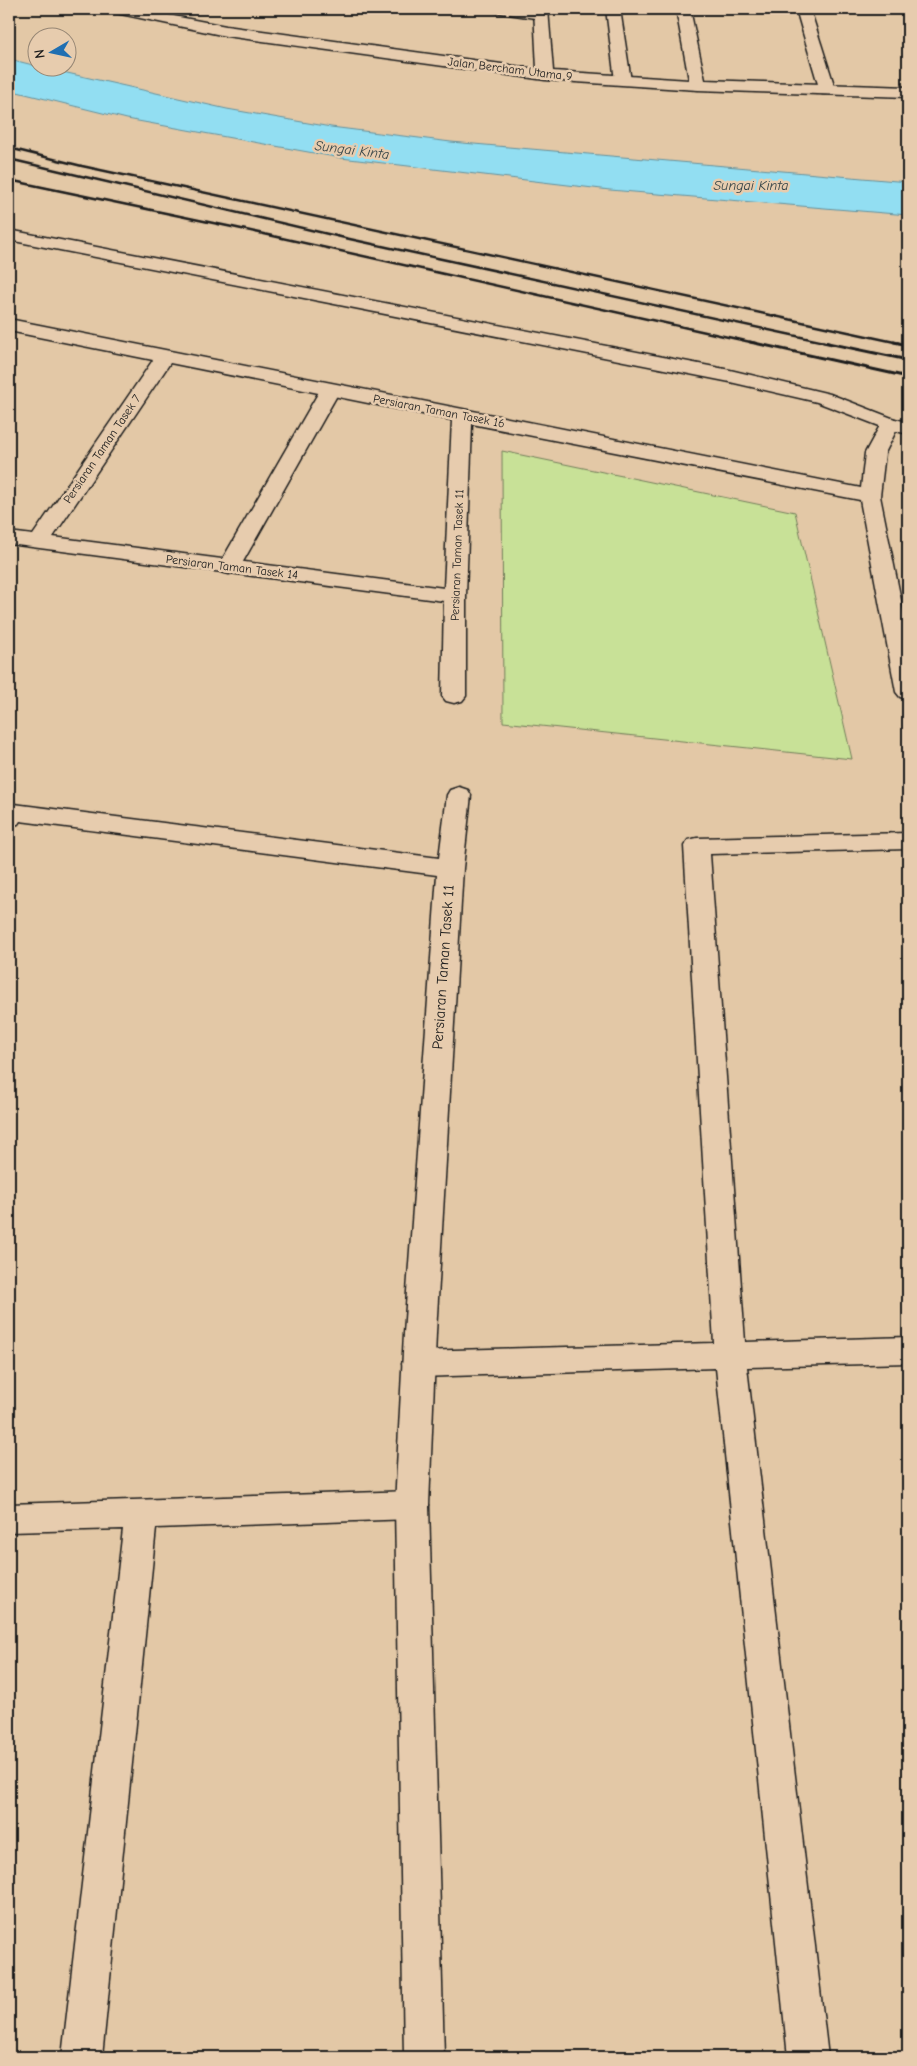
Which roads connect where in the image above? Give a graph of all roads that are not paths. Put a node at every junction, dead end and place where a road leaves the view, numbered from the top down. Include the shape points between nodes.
1 (116, 9) edge
2 (501, 9) edge
3 (612, 9) edge
4 (683, 9) edge
5 (803, 9) edge
6 (542, 11) edge
7 (545, 75) junction
8 (623, 81) junction
9 (698, 85) junction
10 (828, 91) junction
11 (908, 92) edge
12 (9, 235) edge
13 (9, 325) edge
14 (164, 356) junction
15 (330, 390) junction
16 (462, 415) junction
17 (899, 426) edge
18 (870, 496) junction
19 (9, 538) edge
20 (40, 542) junction
21 (229, 567) junction
22 (455, 596) junction
23 (908, 692) edge
24 (454, 696) dead end
25 (459, 795) dead end
26 (10, 814) edge
27 (908, 841) edge
28 (450, 868) junction
29 (419, 1349) junction
30 (908, 1350) edge
31 (730, 1355) junction
32 (412, 1505) junction
33 (141, 1514) junction
34 (9, 1518) edge
35 (82, 2057) edge
36 (424, 2057) edge
37 (808, 2057) edge

1 - 7 street, Jalan Bercham Utama 9 via 226,31
2 - 6 street
3 - 8 street
4 - 9 street
5 - 10 street
6 - 7 street
7 - 8 street, Jalan Bercham Utama 9
8 - 9 street, Jalan Bercham Utama 9
9 - 10 street, Jalan Bercham Utama 9
10 - 11 street, Jalan Bercham Utama 9
12 - 17 street via 730,376 823,398
13 - 14 street, Persiaran Taman Tasek 16
14 - 15 street, Persiaran Taman Tasek 16
14 - 20 street, Persiaran Taman Tasek 7
15 - 16 street, Persiaran Taman Tasek 16
15 - 21 street
16 - 18 street, Persiaran Taman Tasek 16
16 - 22 street, Persiaran Taman Tasek 11
17 - 18 street via 875,452
18 - 23 street
19 - 20 street, Persiaran Taman Tasek 14
20 - 21 street, Persiaran Taman Tasek 14
21 - 22 street, Persiaran Taman Tasek 14
22 - 24 street, Persiaran Taman Tasek 11
25 - 28 street
26 - 28 street, Persiaran Taman Tasek 11
27 - 31 street via 697,846
28 - 29 street, Persiaran Taman Tasek 11
29 - 31 street
29 - 32 street, Persiaran Taman Tasek 11
30 - 31 street
31 - 37 street
32 - 33 street
32 - 36 street, Persiaran Taman Tasek 11
33 - 34 street
33 - 35 street

